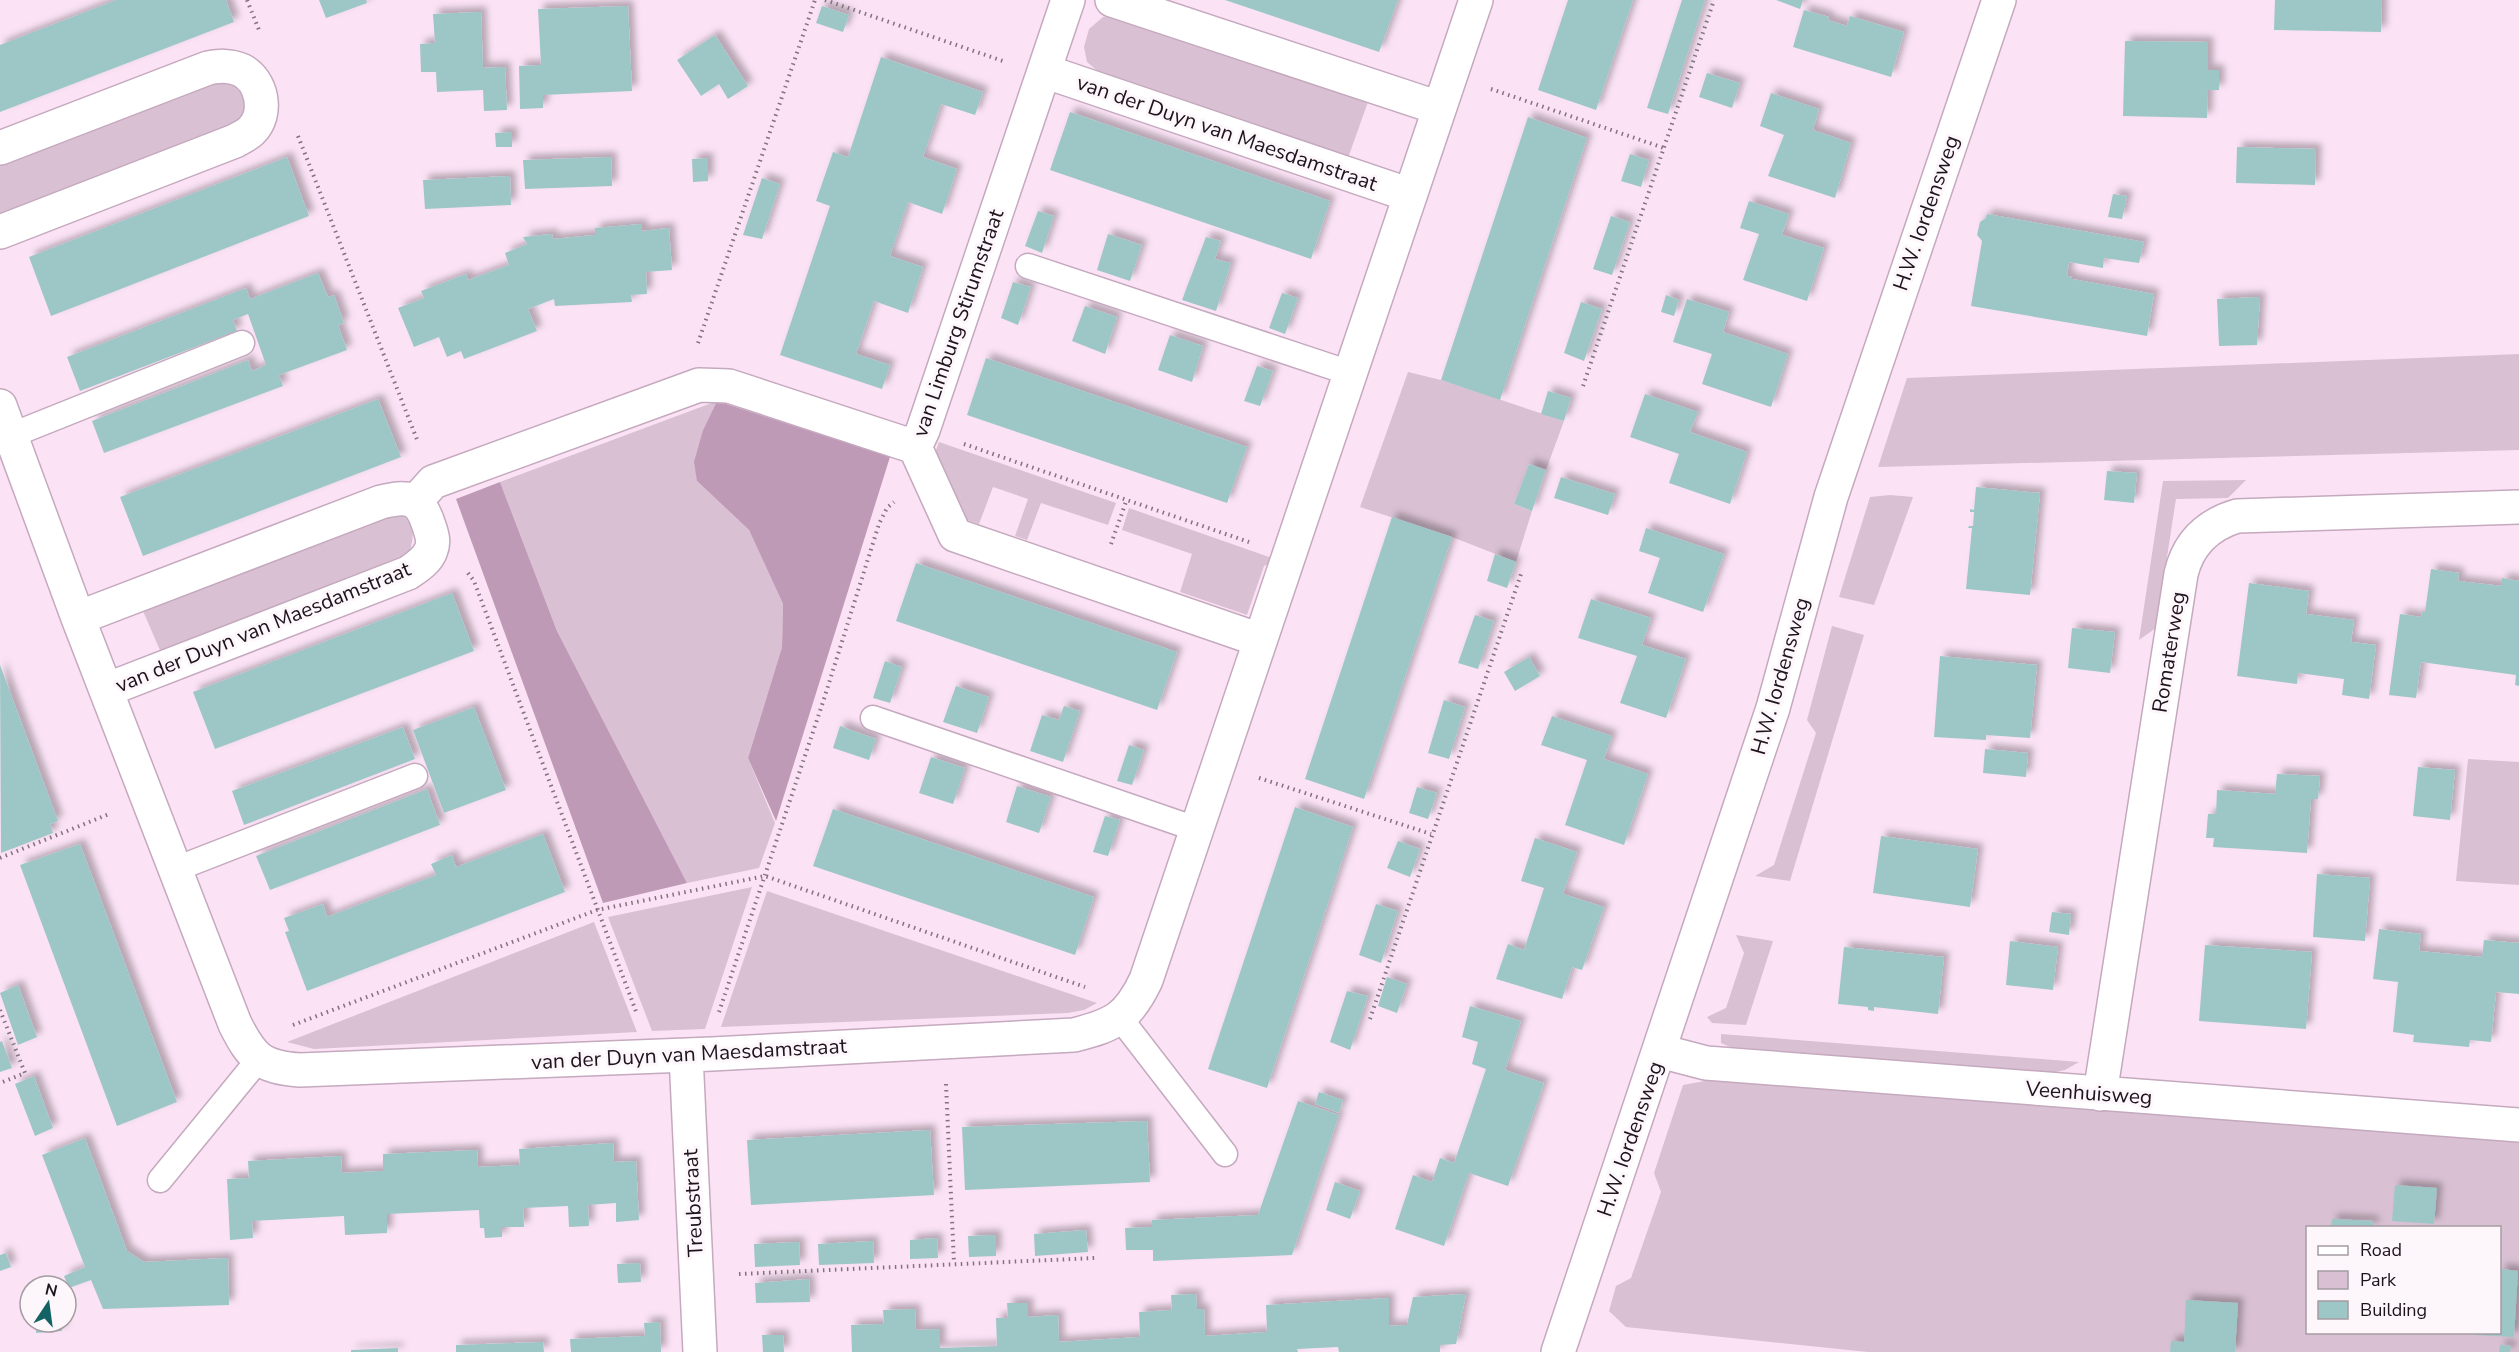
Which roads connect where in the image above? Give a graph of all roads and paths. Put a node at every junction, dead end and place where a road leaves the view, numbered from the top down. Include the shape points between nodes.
1 (815, 0) edge
2 (825, 0) edge
3 (1068, 0) edge
4 (1112, 0) edge
5 (1476, 0) edge
6 (1714, 0) edge
7 (1999, 0) edge
8 (1044, 73) junction
9 (1450, 76) junction
10 (1439, 108) junction
11 (260, 117) junction
12 (0, 148) edge
13 (1664, 148) junction
14 (1410, 195) junction
15 (0, 232) edge
16 (1028, 266) dead end
17 (242, 344) dead end
18 (1350, 373) junction
19 (1583, 386) dead end
20 (688, 387) junction
21 (6, 421) edge
22 (919, 438) junction
23 (932, 486) junction
24 (425, 491) junction
25 (2519, 507) edge
26 (431, 550) junction
27 (1289, 555) junction
28 (1521, 574) dead end
29 (78, 618) junction
30 (1260, 640) junction
31 (106, 690) junction
32 (873, 718) dead end
33 (1218, 764) junction
34 (416, 776) dead end
35 (148, 799) junction
36 (1196, 829) junction
37 (1432, 834) junction
38 (0, 858) edge
39 (176, 869) junction
40 (765, 876) junction
41 (597, 909) junction
42 (0, 1010) edge
43 (1127, 1011) junction
44 (1370, 1019) dead end
45 (945, 1042) junction
46 (252, 1051) junction
47 (1660, 1051) junction
48 (699, 1054) junction
49 (648, 1056) junction
50 (0, 1083) edge
51 (2100, 1094) junction
52 (2519, 1125) edge
53 (1225, 1154) dead end
54 (160, 1180) dead end
55 (1095, 1258) dead end
56 (954, 1263) junction
57 (696, 1276) junction
58 (700, 1352) edge
59 (1558, 1352) edge

1 - 20 path via 691,363
2 - 8 path
3 - 8 street, van Limburg Stirumstraat
4 - 10 street
5 - 9 street
6 - 13 path
7 - 47 street, H.W. Iordensweg via 1835,486 1773,708
8 - 14 street, van der Duyn van Maesdamstraat
8 - 22 street, van Limburg Stirumstraat
9 - 10 street
9 - 13 path
10 - 14 street
11 - 12 street via 261,99 256,84 243,71 225,66 208,69
11 - 15 street via 252,130 235,141
11 - 24 path via 295,128
13 - 19 path
14 - 18 street
16 - 18 lane
17 - 21 lane, van der Duyn van Maesdamstraat
18 - 27 street
20 - 22 street, van Limburg Stirumstraat via 729,386
20 - 24 street, van Limburg Stirumstraat
21 - 29 street, van der Duyn van Maesdamstraat
22 - 23 street
22 - 27 path
23 - 30 street via 955,535
23 - 40 path via 897,500 887,508 879,524
24 - 26 street, van der Duyn van Maesdamstraat via 424,510 433,536
24 - 29 street via 381,502
25 - 51 street, Romaterweg via 2237,516 2213,526 2194,543 2181,574
26 - 31 street, van der Duyn van Maesdamstraat via 408,573
26 - 41 path via 458,558 474,581
27 - 30 street
28 - 37 path
29 - 31 street, van der Duyn van Maesdamstraat
30 - 33 street
31 - 35 street, van der Duyn van Maesdamstraat
32 - 36 lane
33 - 36 street
33 - 37 path
34 - 39 lane
35 - 38 path
35 - 39 street, van der Duyn van Maesdamstraat
36 - 43 street via 1146,980
37 - 44 path
39 - 46 street, van der Duyn van Maesdamstraat via 235,1024
40 - 41 path
40 - 43 path
40 - 48 path via 713,1029
41 - 46 path
41 - 49 path via 644,1032
42 - 50 path via 26,1073
43 - 45 street, van der Duyn van Maesdamstraat via 1099,1029 1074,1035
43 - 53 lane
45 - 48 street, van der Duyn van Maesdamstraat
45 - 56 path
46 - 49 street, van der Duyn van Maesdamstraat via 276,1068 300,1070
46 - 54 lane
47 - 51 street, Veenhuisweg via 1706,1063
47 - 59 street, H.W. Iordensweg
48 - 49 street, van der Duyn van Maesdamstraat
48 - 57 street, Treubstraat
51 - 52 street, Veenhuisweg
55 - 56 path
56 - 57 path
57 - 58 street, Treubstraat

